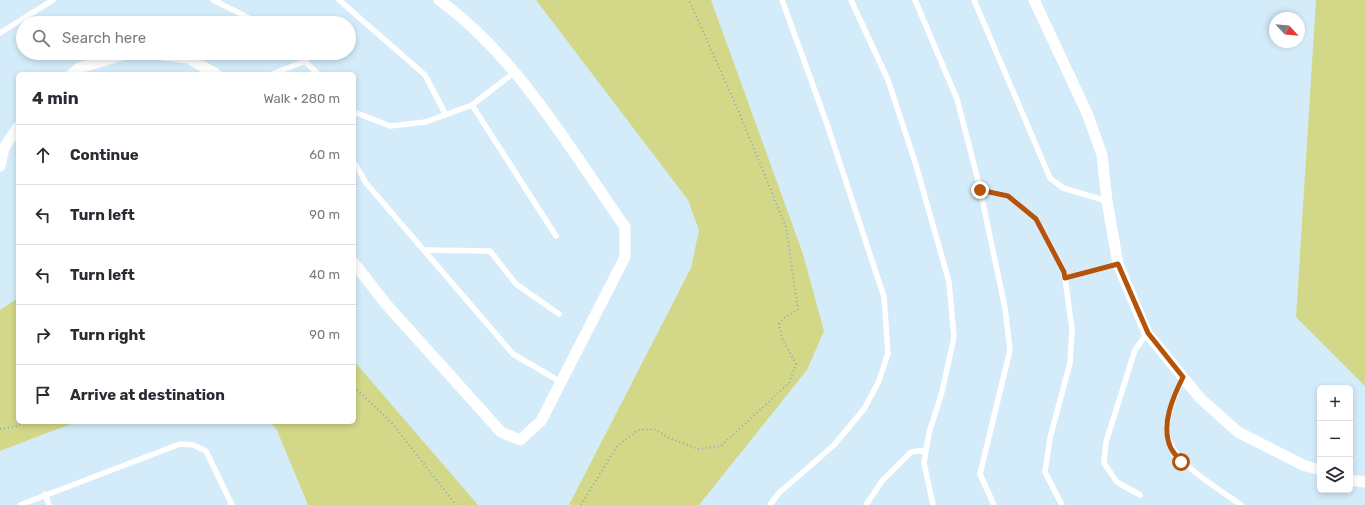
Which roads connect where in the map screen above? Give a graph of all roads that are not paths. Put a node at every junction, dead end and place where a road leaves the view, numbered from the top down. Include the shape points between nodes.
1 (53, 0) edge
2 (213, 0) edge
3 (339, 0) edge
4 (439, 0) edge
5 (782, 0) edge
6 (851, 0) edge
7 (915, 0) edge
8 (974, 0) edge
9 (1034, 0) edge
10 (42, 2) edge
11 (23, 16) edge
12 (245, 16) edge
13 (16, 21) edge
14 (0, 33) edge
15 (106, 60) edge
16 (192, 60) edge
17 (306, 62) joint
18 (75, 72) edge
19 (212, 72) edge
20 (278, 72) edge
21 (316, 72) edge
22 (516, 72) junction
23 (472, 105) junction
24 (356, 114) edge
25 (446, 115) junction
26 (16, 129) edge
27 (2, 146) edge
28 (0, 166) edge
29 (356, 166) edge
30 (980, 190) junction
31 (1106, 201) junction
32 (556, 236) dead end
33 (425, 250) junction
34 (1118, 264) junction
35 (356, 266) edge
36 (1065, 278) junction
37 (559, 314) dead end
38 (1148, 333) junction
39 (1183, 377) junction
40 (561, 382) junction
41 (926, 450) junction
42 (1317, 469) edge
43 (1353, 480) edge
44 (1365, 482) edge
45 (45, 494) junction
46 (1140, 495) dead end
47 (20, 505) edge
48 (49, 505) edge
49 (232, 505) edge
50 (770, 505) edge
51 (866, 505) edge
52 (933, 505) edge
53 (994, 505) edge
54 (1062, 505) edge
55 (1241, 505) edge

1 - 10 lane
2 - 12 lane
3 - 25 lane via 425,75
4 - 22 street via 453,10
5 - 50 lane via 827,124 884,297 888,353 879,381 864,409 834,445 779,493
6 - 41 lane via 888,80 916,165 949,282 954,337
7 - 30 lane via 957,99
8 - 31 lane via 1050,178 1063,188
9 - 31 street via 1090,120 1102,155
10 - 11 lane
13 - 14 lane
15 - 18 street
16 - 19 street
17 - 20 lane
17 - 21 lane
22 - 23 lane
22 - 40 street via 625,226 625,257
23 - 25 lane
23 - 32 lane
24 - 25 lane via 390,126 426,122
26 - 27 street
27 - 28 street
29 - 33 lane via 366,183
30 - 36 lane via 1008,196 1036,219
30 - 53 lane via 1005,308 1010,350 980,474
31 - 34 street
33 - 37 lane via 490,251 516,284
33 - 40 lane via 514,354
34 - 36 lane
34 - 38 street
35 - 40 street via 386,304 501,432 520,440 541,421
36 - 54 lane via 1072,329 1070,363 1050,438 1045,472
38 - 39 street
38 - 46 lane via 1134,350 1106,442 1104,463 1117,482
39 - 42 street via 1200,398 1238,432 1303,465
39 - 55 lane via 1174,397 1166,430 1170,447 1181,462
41 - 51 lane via 911,452 882,481
41 - 52 lane via 924,463
43 - 44 street
45 - 47 lane
45 - 48 lane
45 - 49 lane via 180,444 193,445 206,451

